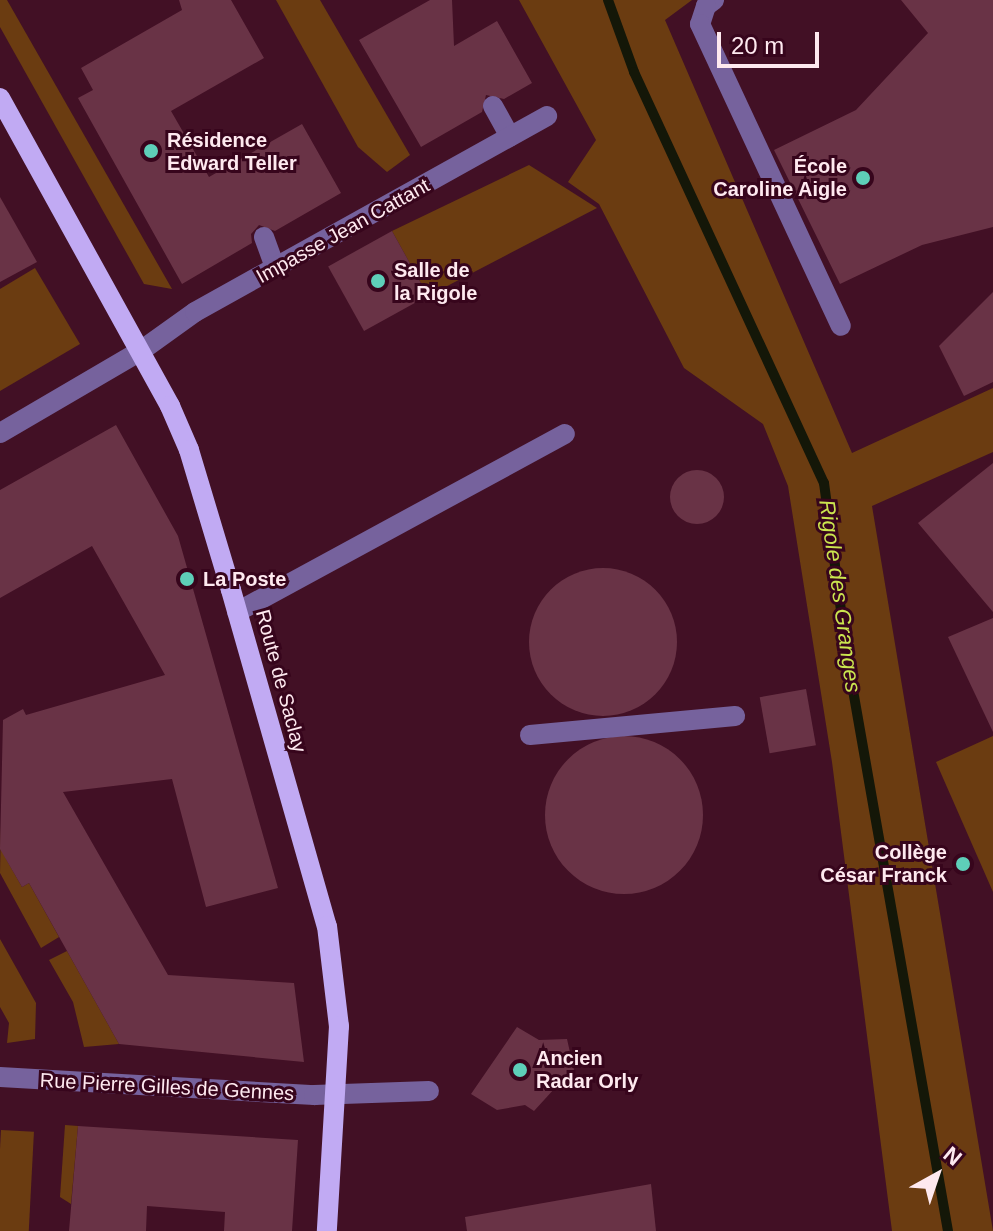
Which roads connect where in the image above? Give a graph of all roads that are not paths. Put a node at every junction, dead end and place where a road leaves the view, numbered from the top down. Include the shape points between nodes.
1 (714, 0) edge
2 (0, 98) edge
3 (493, 106) dead end
4 (547, 116) dead end
5 (510, 137) junction
6 (264, 237) dead end
7 (275, 268) junction
8 (841, 326) dead end
9 (142, 350) junction
10 (0, 433) edge
11 (565, 434) dead end
12 (237, 612) junction
13 (735, 716) dead end
14 (530, 735) dead end
15 (0, 1077) edge
16 (429, 1091) dead end
17 (334, 1096) junction
18 (326, 1230) edge

1 - 8 street via 700,24
2 - 9 main road, Route de Saclay
3 - 5 street
4 - 5 street, Impasse Jean Cattant
5 - 7 street, Impasse Jean Cattant
6 - 7 street
7 - 9 street, Impasse Jean Cattant via 195,312
9 - 10 street, Impasse Jean Cattant
9 - 12 main road, Route de Saclay via 189,450
11 - 12 street
12 - 17 main road, Route de Saclay via 327,926 339,1026
13 - 14 street
15 - 17 street, Rue Pierre Gilles de Gennes
16 - 17 street, Rue Pierre Gilles de Gennes
17 - 18 main road, Route de Saclay

